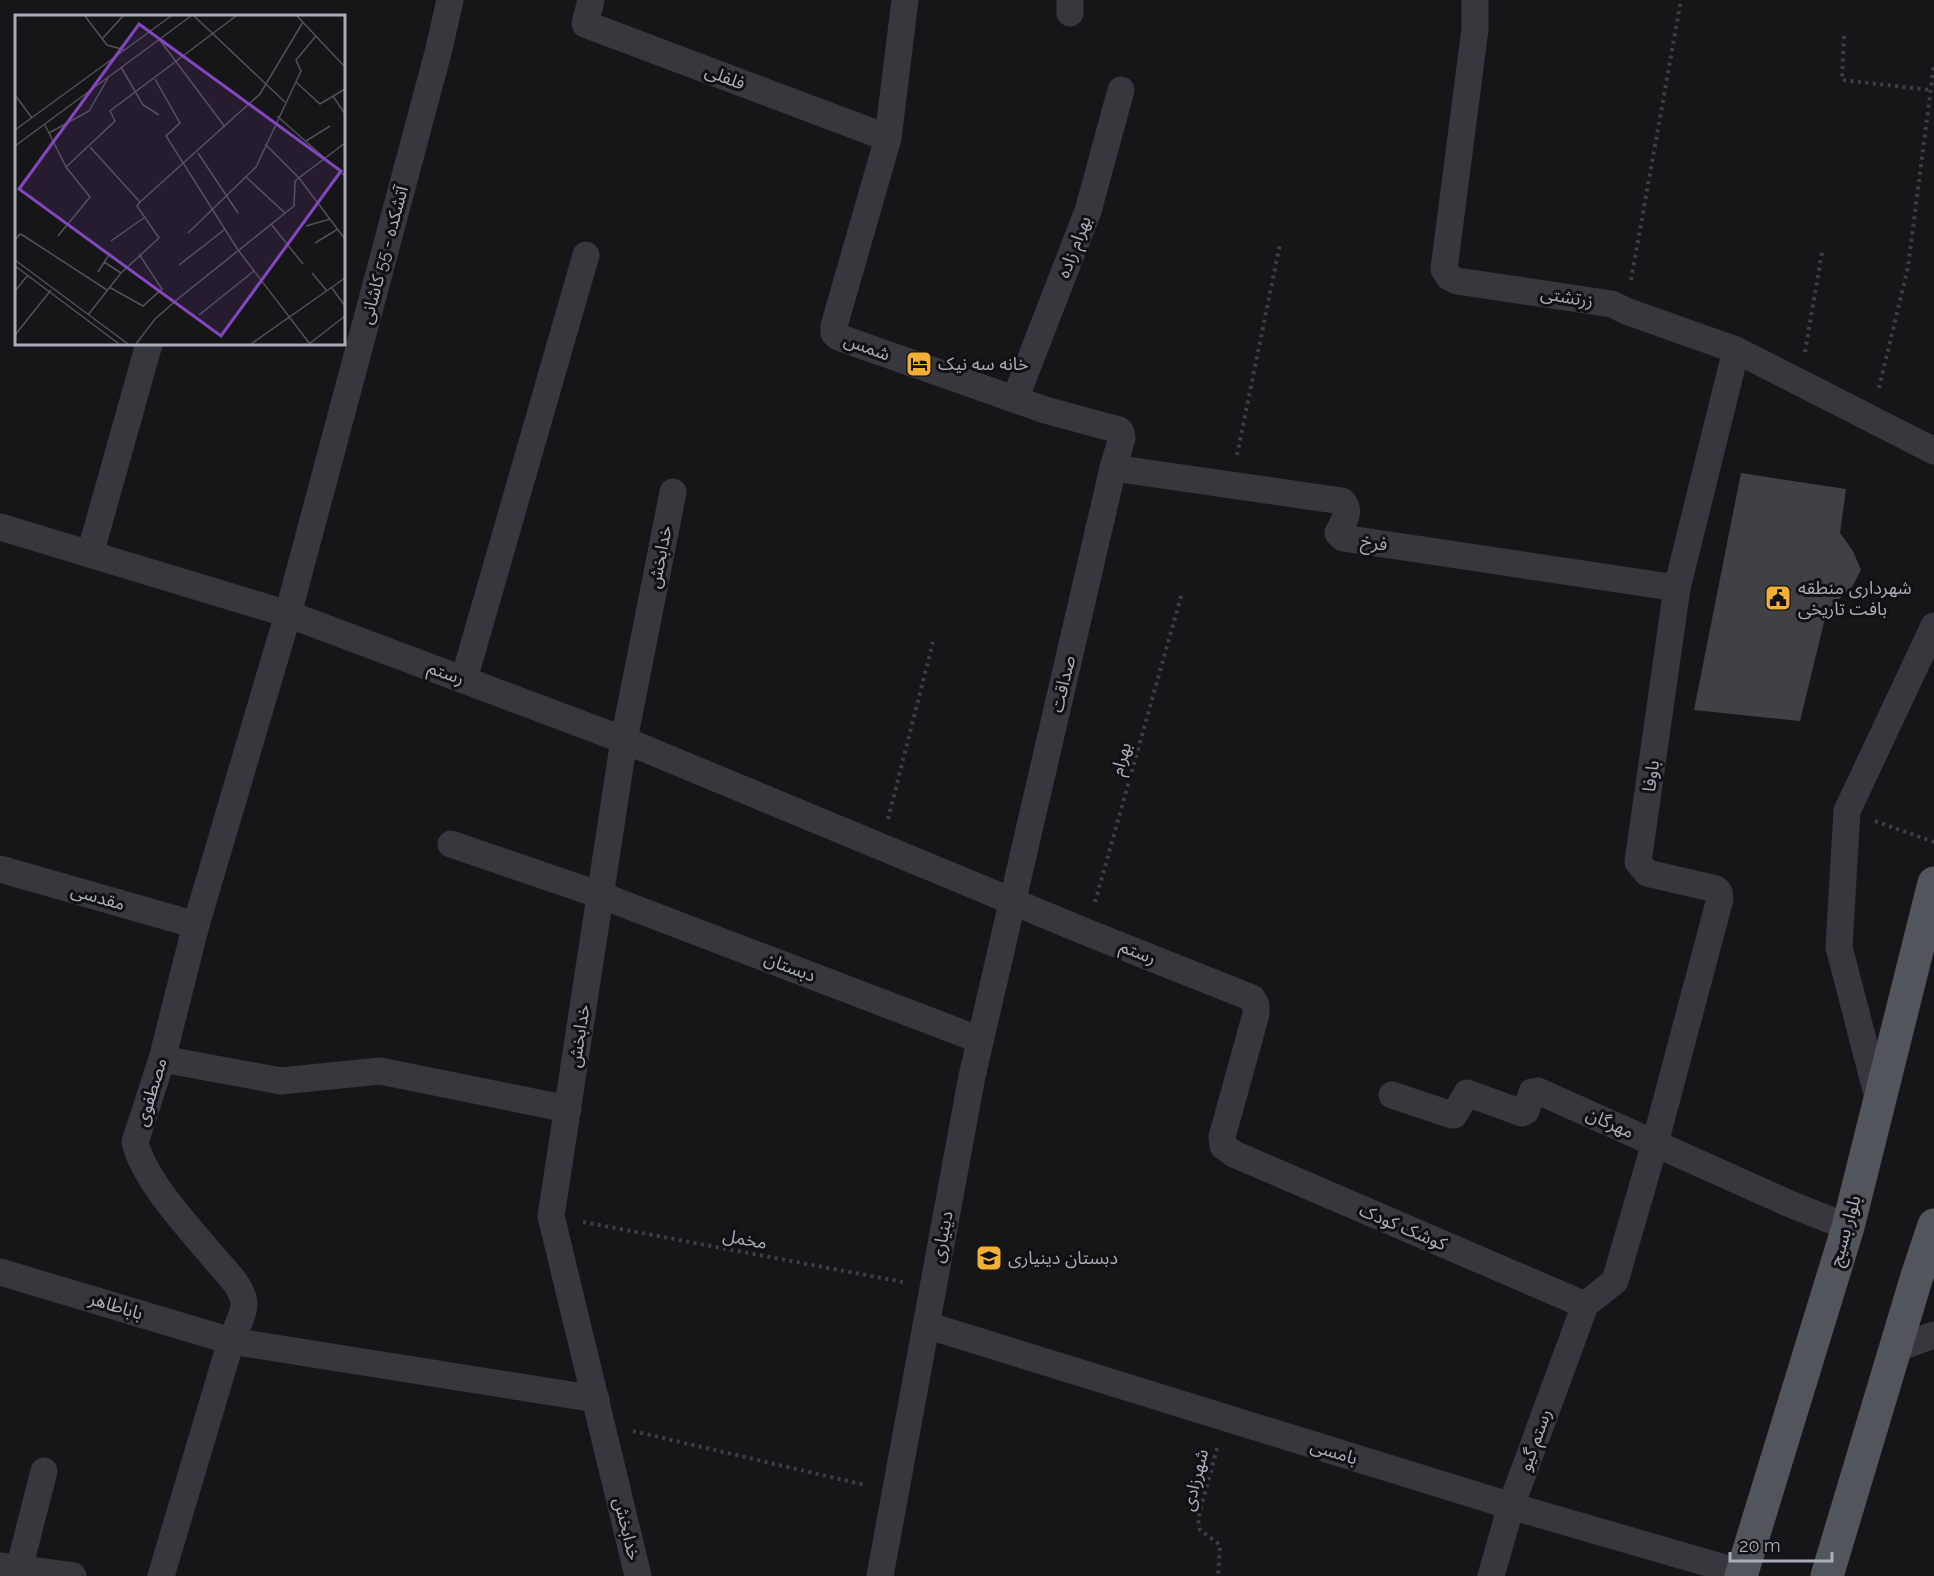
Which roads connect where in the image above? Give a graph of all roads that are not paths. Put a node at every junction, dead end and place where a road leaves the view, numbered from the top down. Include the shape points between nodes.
1 (450, 0) edge
2 (591, 0) edge
3 (905, 0) edge
4 (1475, 0) edge
5 (1121, 90) dead end
6 (888, 138) junction
7 (586, 255) dead end
8 (149, 345) edge
9 (1736, 350) junction
10 (1015, 399) junction
11 (1934, 451) edge
12 (1113, 468) junction
13 (673, 492) dead end
14 (0, 527) edge
15 (90, 554) junction
16 (1677, 588) junction
17 (288, 614) junction
18 (1934, 626) edge
19 (464, 680) junction
20 (624, 740) junction
21 (451, 844) dead end
22 (0, 869) edge
23 (1934, 885) edge
24 (600, 895) junction
25 (1013, 900) junction
26 (196, 925) junction
27 (980, 1040) junction
28 (162, 1059) junction
29 (1392, 1095) dead end
30 (1879, 1102) junction
31 (568, 1109) junction
32 (1655, 1143) junction
33 (1224, 1146) joint
34 (1934, 1225) edge
35 (1848, 1227) junction
36 (0, 1272) edge
37 (1585, 1305) junction
38 (927, 1325) junction
39 (1934, 1335) edge
40 (231, 1341) junction
41 (1895, 1349) junction
42 (599, 1411) junction
43 (44, 1471) dead end
44 (1511, 1506) junction
45 (10, 1567) edge
46 (1742, 1575) edge
47 (73, 1576) edge
48 (161, 1576) edge
49 (639, 1576) edge
50 (880, 1576) edge
51 (1491, 1576) edge
52 (1827, 1576) edge

1 - 17 street, آتشکده - 55 کاشانی
2 - 6 street, فلفلی via 585,24
3 - 6 street, شمس
4 - 9 street, زرتشتی via 1475,29 1444,269 1449,277 1612,304
5 - 10 street, بهرام زاده via 1088,211
6 - 10 street, شمس via 834,333
7 - 19 street
8 - 15 street
9 - 11 street, زرتشتی
9 - 16 street, باوفا
10 - 12 street, شمس via 1119,430 1122,438
12 - 16 street, فرخ via 1342,501 1348,511 1338,533 1343,538
12 - 25 street, صداقت
13 - 20 street, خدابخش
14 - 15 street, رستم
15 - 17 street, رستم
16 - 32 street, باوفا via 1638,862 1647,873 1716,889 1720,899
17 - 19 street, رستم
17 - 26 street, مصطفوی
18 - 30 street via 1847,811 1839,947
19 - 20 street, رستم
20 - 24 street, خدابخش
20 - 25 street, رستم
21 - 24 street, دبستان
22 - 26 street, مقدسی
23 - 30 main road, بلوار بسیج
24 - 27 street, دبستان
24 - 31 street, خدابخش
25 - 27 street, دینیاری
25 - 33 street, رستم via 1252,998 1256,1014 1222,1137
26 - 28 street, مصطفوی
27 - 38 street, دینیاری
28 - 31 street via 281,1081 380,1071
28 - 40 street, مصطفوی via 135,1142 155,1182 240,1289 244,1304
29 - 32 street, مهرگان via 1454,1115 1467,1093 1522,1113 1532,1092 1538,1091
30 - 35 main road, بلوار بسیج
31 - 42 street, خدابخش via 551,1216
32 - 35 street, مهرگان
32 - 37 street via 1615,1281
33 - 37 street, کوشک کودک via 1233,1154
34 - 41 main road
35 - 46 main road, بلوار بسیج
36 - 40 street, باباطاهر
37 - 44 street, رستم گیو
38 - 44 street, بامسی
38 - 50 street, دینیاری
39 - 41 street
40 - 42 street, باباطاهر
40 - 48 street, مصطفوی
41 - 52 main road
42 - 49 street, خدابخش
43 - 45 street
44 - 46 street, بامسی
44 - 51 street, رستم گیو
45 - 47 street

